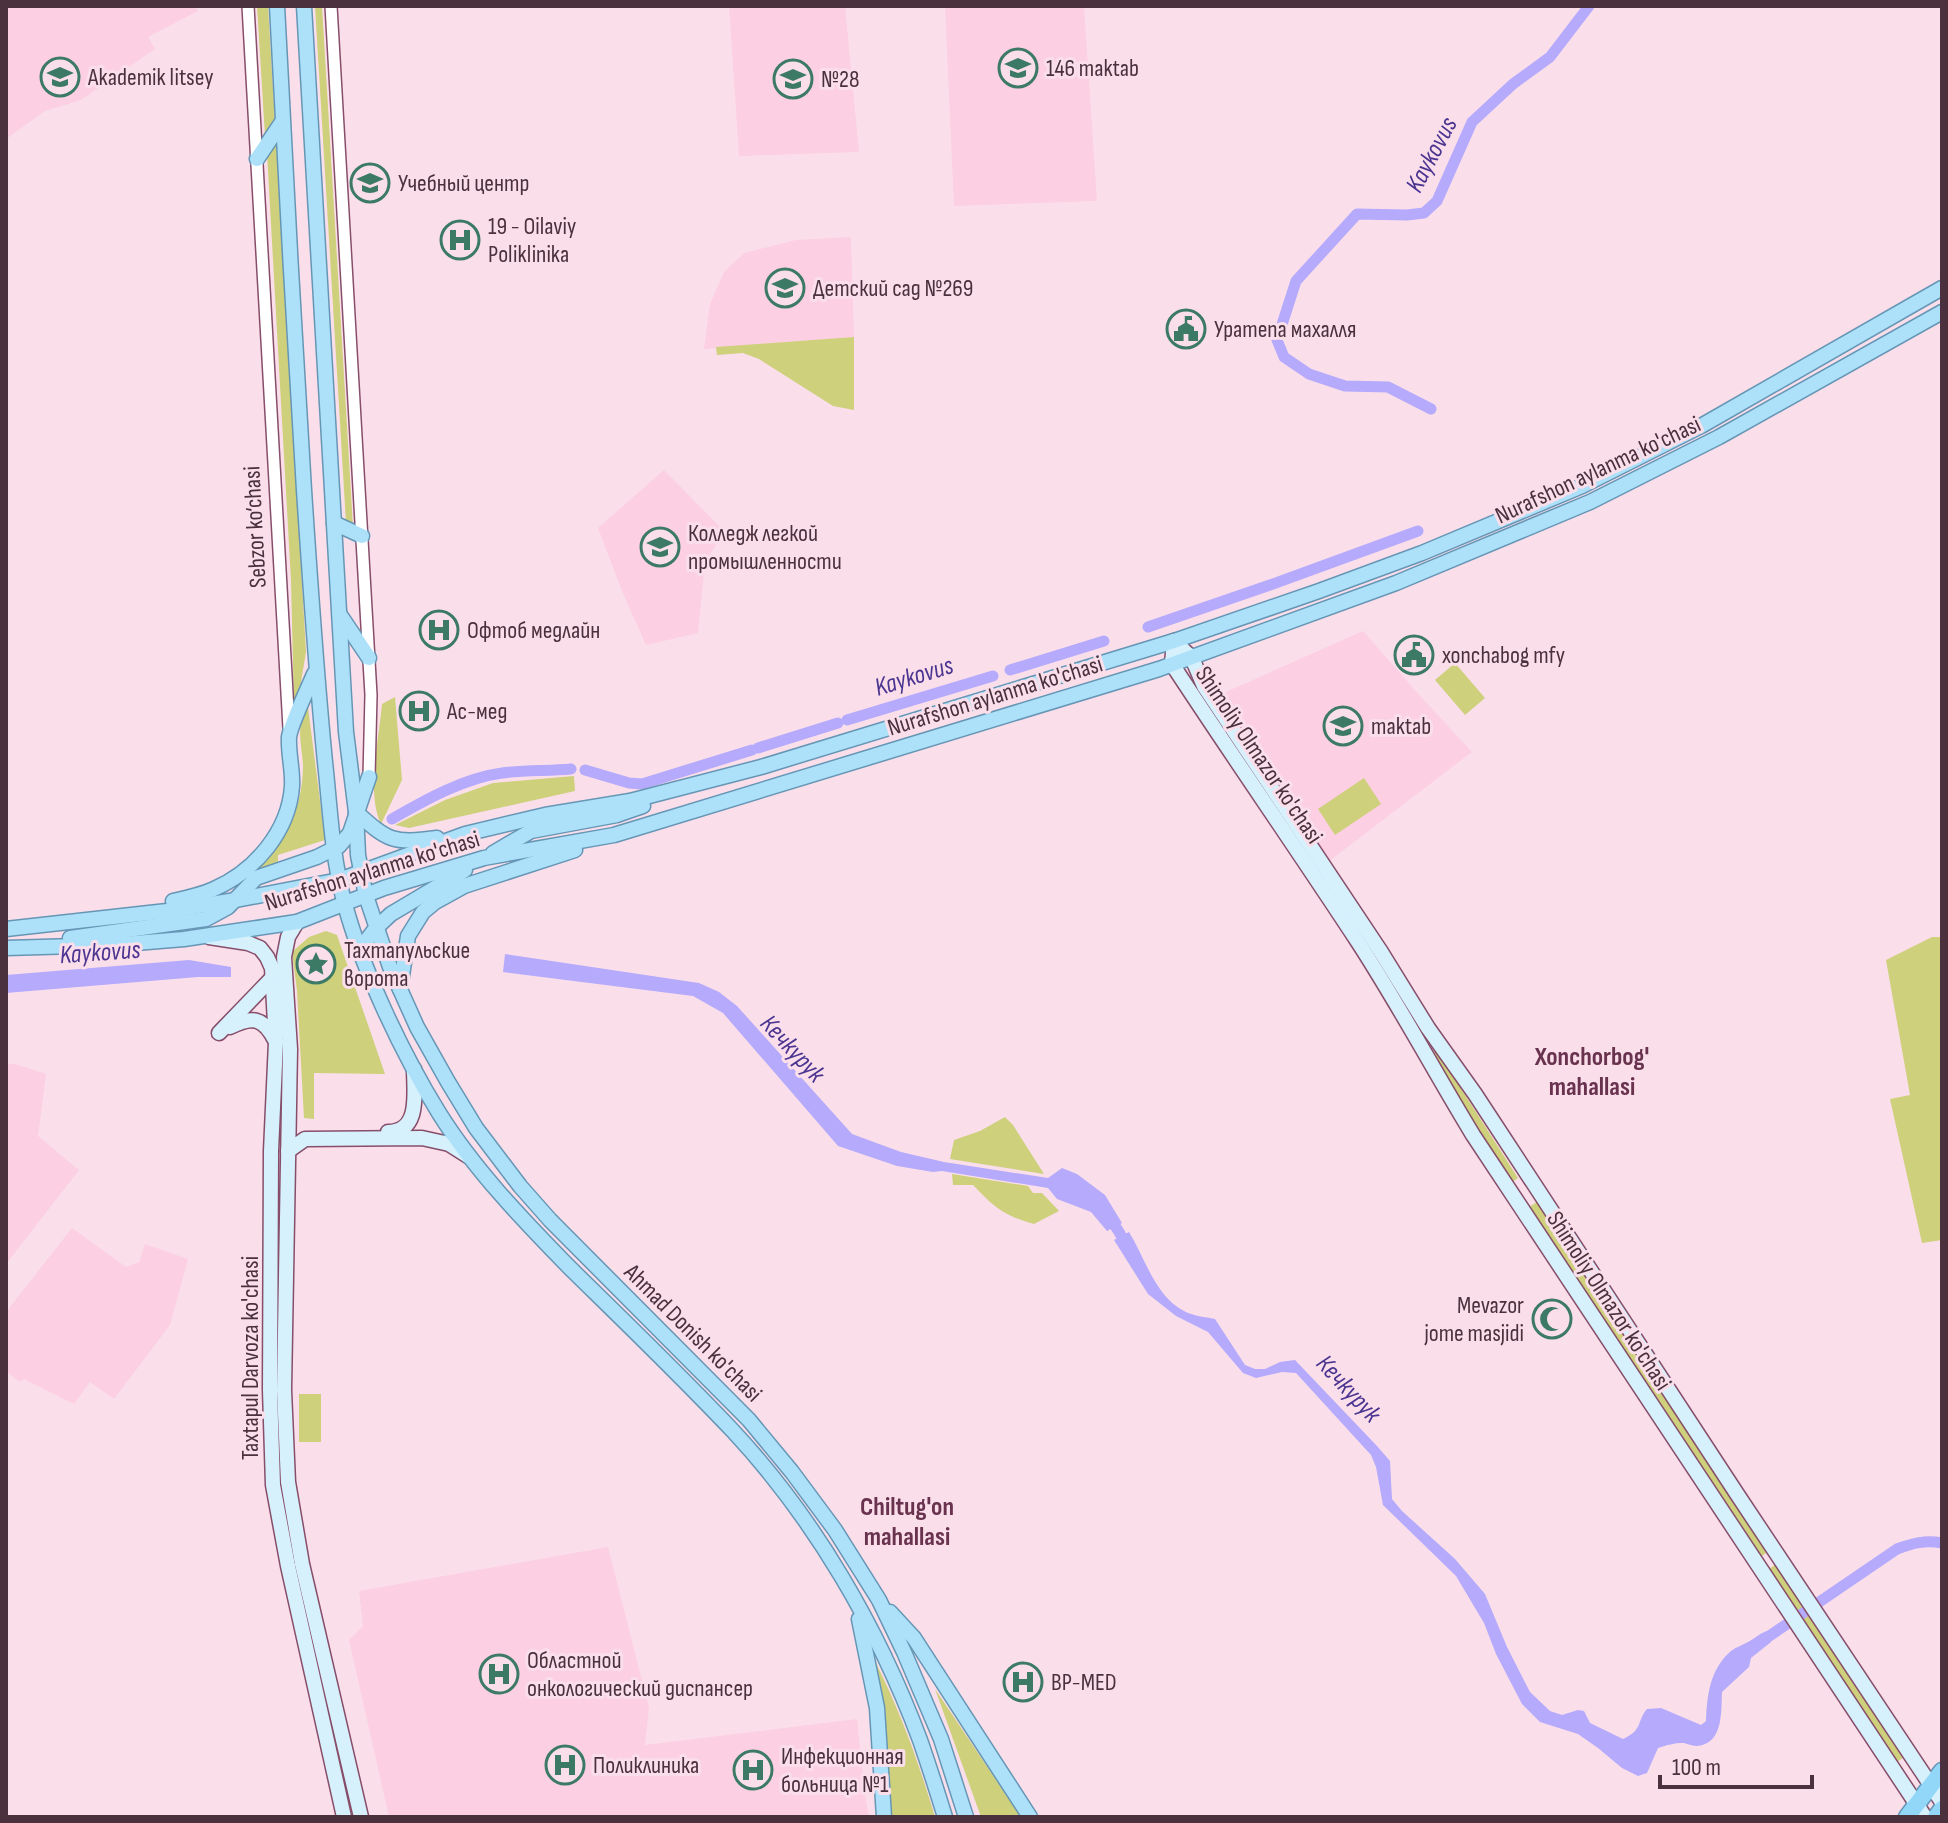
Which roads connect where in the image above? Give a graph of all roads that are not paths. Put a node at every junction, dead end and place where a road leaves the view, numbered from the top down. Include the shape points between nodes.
1 (248, 6) edge
2 (277, 6) edge
3 (304, 6) edge
4 (331, 6) edge
5 (282, 122) junction
6 (257, 159) junction
7 (1942, 288) edge
8 (1942, 312) edge
9 (1893, 316) junction
10 (1903, 334) junction
11 (1546, 502) junction
12 (1552, 519) junction
13 (334, 529) junction
14 (307, 535) junction
15 (362, 536) junction
16 (339, 614) junction
17 (1174, 641) junction
18 (369, 658) junction
19 (1192, 658) junction
20 (1172, 664) junction
21 (316, 670) junction
22 (289, 735) junction
23 (1246, 762) junction
24 (761, 767) junction
25 (369, 777) junction
26 (356, 812) junction
27 (370, 824) junction
28 (465, 834) junction
29 (614, 835) junction
30 (334, 850) junction
31 (484, 858) junction
32 (361, 873) junction
33 (339, 880) junction
34 (366, 896) junction
35 (236, 900) junction
36 (345, 904) junction
37 (94, 920) junction
38 (297, 922) junction
39 (376, 928) junction
40 (6, 929) edge
41 (208, 937) junction
42 (1365, 940) junction
43 (6, 948) edge
44 (360, 949) junction
45 (273, 977) junction
46 (400, 989) junction
47 (276, 1042) junction
48 (414, 1069) junction
49 (281, 1109) junction
50 (288, 1131) junction
51 (305, 1139) junction
52 (288, 1151) junction
53 (473, 1159) junction
54 (854, 1599) junction
55 (879, 1600) junction
56 (914, 1638) junction
57 (927, 1705) junction
58 (1942, 1771) edge
59 (1931, 1785) junction
60 (1942, 1802) edge
61 (1942, 1809) edge
62 (1916, 1813) edge
63 (344, 1817) edge
64 (361, 1817) edge
65 (884, 1817) edge
66 (945, 1817) edge
67 (966, 1817) edge
68 (1030, 1817) edge
69 (1936, 1817) edge

1 - 6 street, Sebzor ko‘chasi
2 - 5 main road
3 - 13 main road
4 - 15 street
5 - 6 main road
5 - 14 main road
6 - 22 street, Sebzor ko‘chasi
7 - 9 main road, Nurafshon aylanma ko'chasi
8 - 10 main road, Nurafshon aylanma ko'chasi
9 - 10 main road via 1892,329
9 - 11 main road, Nurafshon aylanma ko'chasi via 1701,426
10 - 12 main road, Nurafshon aylanma ko'chasi via 1667,464
11 - 12 main road via 1553,509
11 - 17 main road, Nurafshon aylanma ko'chasi via 1388,566
12 - 19 main road, Nurafshon aylanma ko'chasi
13 - 14 main road
13 - 15 main road
13 - 16 main road
14 - 21 main road
15 - 18 street
16 - 18 main road
16 - 26 main road
17 - 19 main road, Shimoliy Olmazor ko'chasi
17 - 20 main road, Shimoliy Olmazor ko'chasi
17 - 24 main road, Nurafshon aylanma ko'chasi
18 - 25 street
19 - 20 main road, Nurafshon aylanma ko'chasi
19 - 23 main road, Shimoliy Olmazor ko'chasi
20 - 23 main road, Shimoliy Olmazor ko'chasi
20 - 29 main road, Nurafshon aylanma ko'chasi
21 - 22 main road
21 - 30 main road
22 - 37 main road, Sebzor ko‘chasi via 288,806 276,835 250,866 198,895
23 - 42 main road, Shimoliy Olmazor ko'chasi
24 - 28 main road, Nurafshon aylanma ko'chasi via 630,801
24 - 31 main road via 617,815 531,831
25 - 26 main road
25 - 27 main road
26 - 27 main road
26 - 30 main road via 350,833
26 - 32 main road
27 - 28 main road via 404,841
28 - 32 main road, Nurafshon aylanma ko'chasi
29 - 31 main road, Nurafshon aylanma ko'chasi
29 - 46 main road via 464,886 435,902 408,936
30 - 33 main road
30 - 35 main road via 256,878
31 - 34 main road, Nurafshon aylanma ko'chasi
31 - 39 main road
32 - 33 main road, Nurafshon aylanma ko'chasi
32 - 34 main road
33 - 35 main road, Nurafshon aylanma ko'chasi
33 - 36 main road
34 - 36 main road, Nurafshon aylanma ko'chasi
34 - 39 main road, Ahmad Donish ko'chasi
35 - 37 main road, Nurafshon aylanma ko'chasi
35 - 43 main road via 206,919
36 - 38 main road, Nurafshon aylanma ko'chasi
36 - 44 main road, Ahmad Donish ko'chasi
37 - 40 main road, Nurafshon aylanma ko'chasi
38 - 41 main road, Nurafshon aylanma ko'chasi
38 - 49 main road, Taxtapul Darvoza ko'chasi via 284,957 290,1049
39 - 44 main road
39 - 46 main road, Ahmad Donish ko'chasi
41 - 43 main road, Nurafshon aylanma ko'chasi
41 - 45 main road, Taxtapul Darvoza ko'chasi via 260,948
42 - 59 main road, Shimoliy Olmazor ko'chasi via 1475,1094
42 - 62 main road, Shimoliy Olmazor ko'chasi via 1473,1135
44 - 48 main road, Ahmad Donish ko'chasi
45 - 47 main road, Taxtapul Darvoza ko'chasi
45 - 47 main road via 219,1033 254,1020
46 - 55 main road, Ahmad Donish ko'chasi via 448,1082 491,1149 550,1220 769,1443 835,1530
47 - 49 main road, Taxtapul Darvoza ko'chasi
48 - 49 main road via 412,1117 396,1132 306,1132
48 - 53 main road, Ahmad Donish ko'chasi
49 - 50 main road, Taxtapul Darvoza ko'chasi
49 - 63 main road, Taxtapul Darvoza ko'chasi via 271,1151 273,1485
50 - 51 main road
50 - 52 main road, Taxtapul Darvoza ko'chasi
51 - 52 main road
51 - 53 main road via 422,1138 449,1144
52 - 64 main road, Taxtapul Darvoza ko'chasi via 288,1482
53 - 54 main road, Ahmad Donish ko'chasi via 541,1238 735,1433 819,1540
54 - 65 main road via 877,1708
54 - 66 main road, Ahmad Donish ko'chasi via 910,1715
55 - 56 main road
55 - 57 main road, Ahmad Donish ko'chasi
56 - 57 main road
56 - 68 main road
57 - 67 main road, Ahmad Donish ko'chasi
58 - 59 highway
59 - 60 main road, Shimoliy Olmazor ko'chasi
59 - 62 highway
61 - 69 highway

